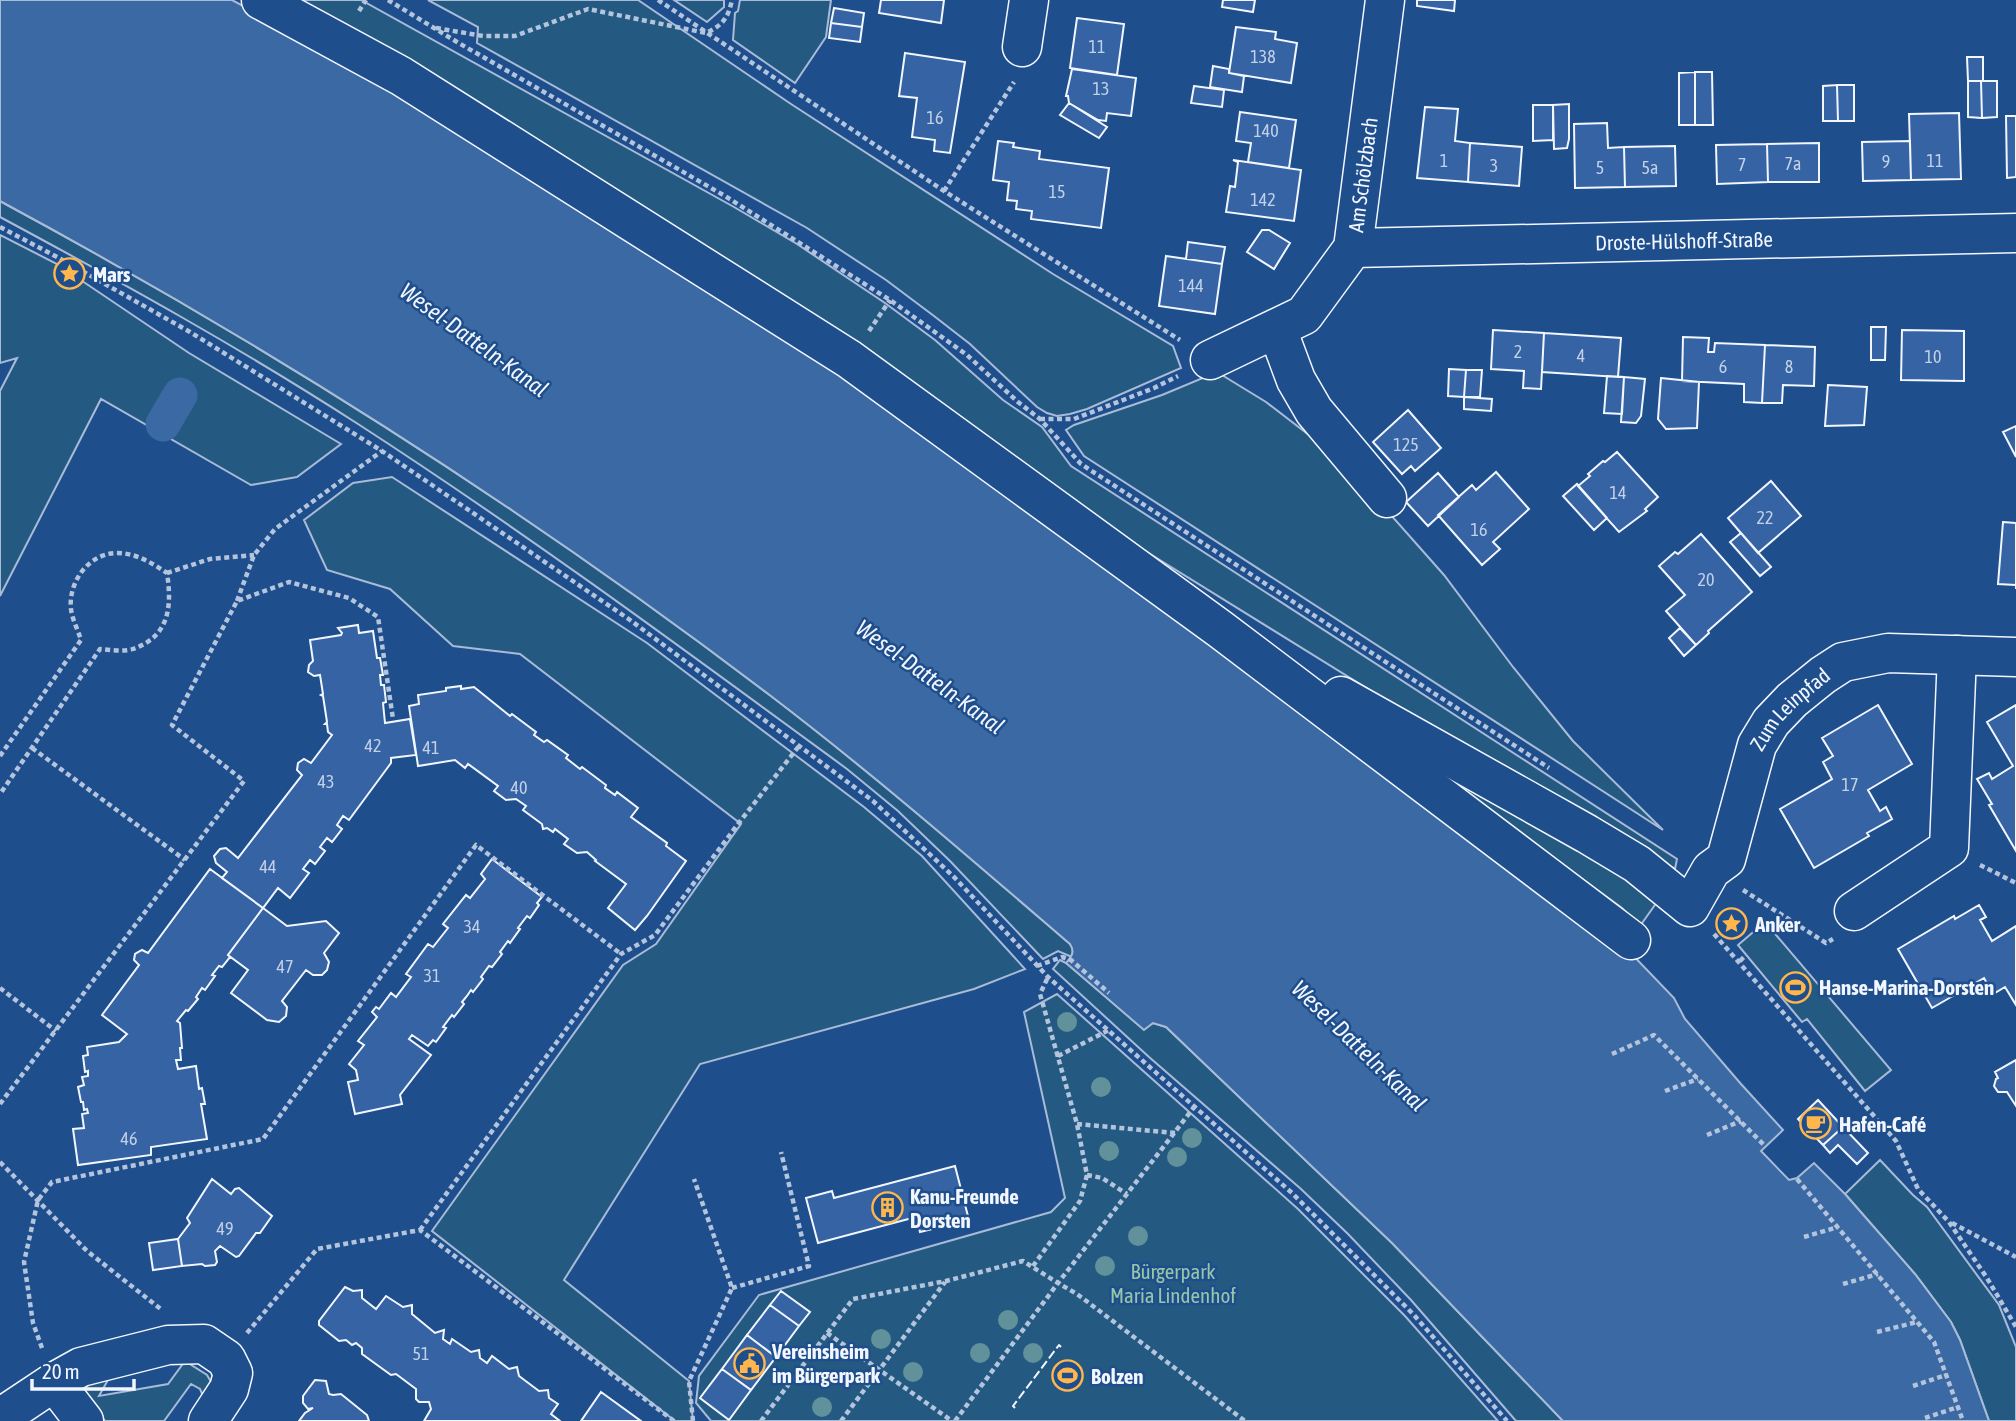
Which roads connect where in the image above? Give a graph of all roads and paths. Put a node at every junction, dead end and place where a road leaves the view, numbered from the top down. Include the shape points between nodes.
1 (261, 0) edge
2 (388, 0) edge
3 (658, 0) edge
4 (732, 0) edge
5 (1029, 0) edge
6 (1385, 0) edge
7 (431, 27) junction
8 (706, 33) junction
9 (1022, 47) joint
10 (944, 191) junction
11 (0, 227) edge
12 (2016, 233) edge
13 (1353, 248) junction
14 (1277, 329) junction
15 (1210, 360) junction
16 (1040, 419) junction
17 (382, 451) junction
18 (1387, 498) dead end
19 (254, 555) junction
20 (167, 573) junction
21 (237, 601) junction
22 (1220, 629) junction
23 (1957, 655) junction
24 (2016, 657) edge
25 (393, 719) dead end
26 (799, 746) junction
27 (32, 748) junction
28 (0, 756) edge
29 (1559, 774) dead end
30 (0, 794) edge
31 (185, 860) junction
32 (1711, 870) junction
33 (1690, 907) junction
34 (1854, 911) joint
35 (1631, 940) dead end
36 (621, 954) junction
37 (1746, 955) dead end
38 (1740, 961) junction
39 (1037, 966) junction
40 (1048, 976) junction
41 (0, 988) edge
42 (1109, 993) dead end
43 (1109, 1030) junction
44 (56, 1031) junction
45 (1612, 1054) dead end
46 (1058, 1056) junction
47 (1698, 1079) junction
48 (1665, 1091) dead end
49 (0, 1104) edge
50 (1195, 1106) junction
51 (1741, 1121) junction
52 (1077, 1124) junction
53 (1175, 1133) junction
54 (1707, 1135) dead end
55 (1765, 1146) dead end
56 (781, 1152) dead end
57 (0, 1162) edge
58 (1087, 1175) junction
59 (1797, 1178) dead end
60 (694, 1179) dead end
61 (1127, 1194) junction
62 (38, 1200) junction
63 (1949, 1222) junction
64 (1838, 1227) junction
65 (420, 1230) junction
66 (1804, 1237) dead end
67 (2016, 1257) edge
68 (1032, 1267) junction
69 (1878, 1274) junction
70 (946, 1281) junction
71 (1058, 1283) junction
72 (1843, 1284) dead end
73 (732, 1288) junction
74 (172, 1317) dead end
75 (1917, 1322) junction
76 (2016, 1327) edge
77 (1877, 1332) dead end
78 (827, 1333) junction
79 (226, 1359) junction
80 (880, 1369) junction
81 (1946, 1375) junction
82 (54, 1382) junction
83 (1913, 1386) dead end
84 (1958, 1407) junction
85 (0, 1418) edge
86 (1924, 1418) dead end
87 (84, 1421) edge
88 (208, 1421) edge
89 (674, 1421) edge
90 (693, 1421) edge
91 (761, 1421) edge
92 (841, 1421) edge
93 (954, 1421) edge
94 (1245, 1421) edge
95 (1507, 1421) edge
96 (1963, 1421) edge

1 - 22 street via 401,76 849,359
2 - 7 path
3 - 8 path
4 - 8 path via 729,16
5 - 9 street
6 - 13 street, Am Schölzbach
7 - 8 path via 514,36 588,9
7 - 16 path via 725,196 890,300 967,355
8 - 10 path
9 - 10 path via 1018,76
10 - 15 path
11 - 17 path via 190,332
12 - 13 street, Droste-Hülshoff-Straße
13 - 14 street, Am Schölzbach via 1304,315
14 - 15 street, Am Schölzbach
14 - 18 street via 1296,380 1314,411
15 - 16 path via 1154,388 1073,419
16 - 29 path via 1080,464
17 - 19 path via 275,529
17 - 26 path via 630,620
19 - 20 path via 210,559
19 - 21 path
20 - 27 path via 171,597 166,621 153,638 132,650 100,649
20 - 28 path via 144,558 117,553 98,558 79,573 71,609 81,640
21 - 25 path via 289,582 349,598 378,617
21 - 31 path via 172,725 244,781
22 - 33 street via 1587,834 1637,864
22 - 35 street
23 - 24 street, Zum Leinpfad
23 - 32 street, Zum Leinpfad via 1888,653 1843,662 1792,700 1757,745 1726,859
23 - 34 street via 1949,849
26 - 36 path via 655,935
26 - 39 path via 873,801 954,877
27 - 30 path
27 - 31 path
31 - 44 path
32 - 33 street, Zum Leinpfad
32 - 34 path via 1826,943 1853,925
33 - 38 path
36 - 62 path via 476,845 263,1139 52,1182
36 - 65 path
37 - 38 path
38 - 63 path via 1896,1141 1918,1189
39 - 40 path
39 - 42 path via 1062,957 1071,960
40 - 43 path
40 - 46 path via 1040,993
41 - 44 path
43 - 46 path
43 - 50 path
44 - 49 path
45 - 47 path via 1654,1035
46 - 52 path
47 - 48 path
47 - 51 path
50 - 53 path
50 - 95 path via 1292,1193 1404,1305
51 - 54 path
51 - 55 path
52 - 53 path
52 - 58 path
53 - 61 path
56 - 73 path via 809,1266
57 - 62 path
58 - 61 path via 1102,1178
58 - 68 path via 1080,1201
59 - 64 path
60 - 73 path
61 - 71 path
62 - 74 path via 87,1251
62 - 82 path via 24,1262 33,1323
63 - 67 path
63 - 76 path
64 - 66 path
64 - 69 path
65 - 79 path via 317,1249
65 - 89 path
68 - 70 path via 1023,1261
68 - 71 path
69 - 72 path
69 - 75 path
70 - 78 path via 853,1299
70 - 80 path
71 - 93 path
71 - 94 path
73 - 90 path via 688,1381
75 - 77 path
75 - 81 path via 1934,1342
78 - 80 path
78 - 91 path
79 - 82 street via 204,1344 168,1345 81,1367
79 - 88 street via 233,1373 229,1389
80 - 92 path
80 - 93 path
81 - 83 path
81 - 84 path
82 - 85 street
82 - 87 street
84 - 86 path
84 - 96 path

